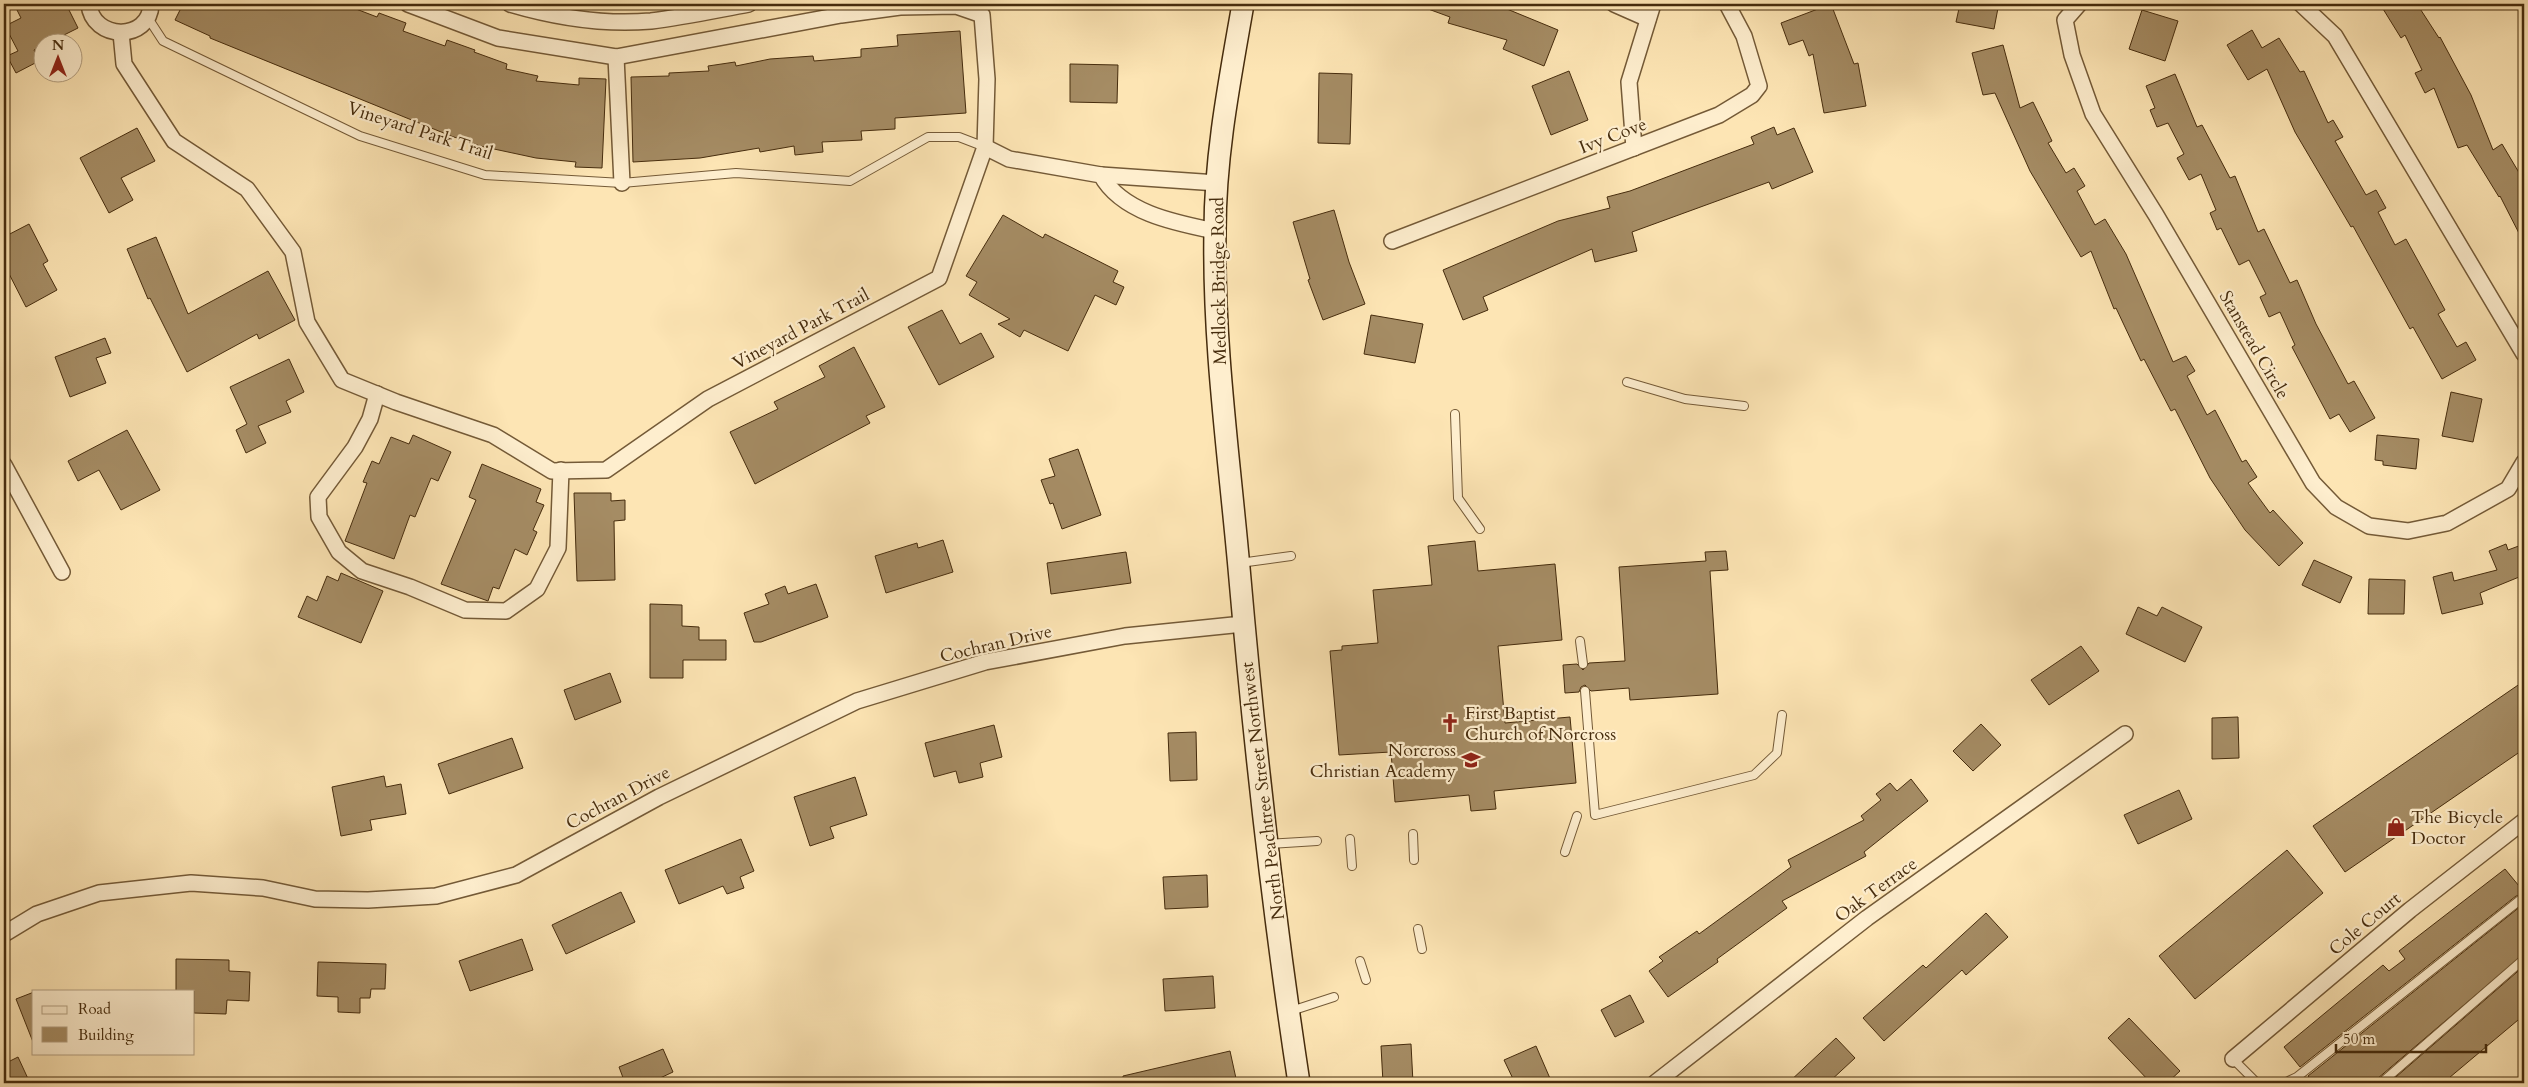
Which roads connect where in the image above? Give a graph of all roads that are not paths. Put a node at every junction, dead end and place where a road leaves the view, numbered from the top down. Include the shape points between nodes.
1 (89, 4) edge
2 (408, 4) edge
3 (510, 4) edge
4 (749, 4) edge
5 (1244, 4) edge
6 (1614, 4) edge
7 (1653, 4) edge
8 (1727, 4) edge
9 (2079, 4) edge
10 (2301, 4) edge
11 (150, 11) edge
12 (1648, 19) junction
13 (121, 33) junction
14 (616, 57) junction
15 (985, 147) junction
16 (1634, 148) junction
17 (1102, 175) junction
18 (622, 183) junction
19 (1217, 184) junction
20 (1215, 231) junction
21 (1392, 241) dead end
22 (2524, 354) edge
23 (1627, 382) dead end
24 (377, 394) junction
25 (1744, 406) dead end
26 (1455, 414) dead end
27 (2524, 462) edge
28 (4, 465) edge
29 (562, 470) junction
30 (1232, 499) joint
31 (1480, 529) dead end
32 (1291, 556) dead end
33 (1238, 564) junction
34 (62, 572) dead end
35 (1243, 624) junction
36 (1580, 640) dead end
37 (1583, 664) dead end
38 (1585, 691) dead end
39 (1782, 715) dead end
40 (2125, 734) dead end
41 (1577, 816) dead end
42 (2524, 821) edge
43 (1413, 834) dead end
44 (1350, 839) dead end
45 (1317, 841) dead end
46 (1268, 844) junction
47 (1565, 852) dead end
48 (1414, 860) dead end
49 (1352, 866) dead end
50 (2524, 901) edge
51 (1418, 929) dead end
52 (4, 934) edge
53 (1422, 949) dead end
54 (2524, 959) edge
55 (1360, 961) dead end
56 (1366, 980) dead end
57 (1334, 997) dead end
58 (1290, 1011) junction
59 (2233, 1059) joint
60 (1299, 1083) edge
61 (1654, 1083) edge
62 (2257, 1083) edge
63 (2284, 1083) edge
64 (2381, 1083) edge

1 - 13 street via 94,19 101,27
2 - 14 street, Vineyard Park Trail via 498,38
3 - 4 street via 590,20 649,21
5 - 19 street, Medlock Bridge Road via 1225,104
6 - 12 street
7 - 12 street
8 - 16 street, Ivy Cove via 1744,36 1759,86 1752,95 1719,115
9 - 27 street, Stanstead Circle via 2065,20 2072,55 2093,114 2313,483 2336,507 2369,526 2408,531 2447,523 2508,489
10 - 22 street via 2335,36
11 - 13 street, Vineyard Park Trail via 132,31
11 - 18 lane, Vineyard Park Trail via 163,41 360,136 485,175
12 - 16 street via 1629,82
13 - 24 street, Vineyard Park Trail via 124,64 174,141 247,189 293,252 307,322 342,380
14 - 15 street, Vineyard Park Trail via 842,15 900,7 956,6 982,15 987,78
14 - 18 street
15 - 17 street, Vineyard Park Trail via 1009,159
15 - 18 lane, Vineyard Park Trail via 959,137 928,137 850,181 736,174
15 - 29 street, Vineyard Park Trail via 939,278 708,398 606,470
16 - 21 street, Ivy Cove
17 - 19 street, Vineyard Park Trail
17 - 20 street via 1108,187 1131,204 1158,217
19 - 20 street, Medlock Bridge Road
20 - 30 street, Medlock Bridge Road via 1220,373
23 - 25 lane via 1686,399
24 - 29 street, Vineyard Park Trail via 493,435 552,471
24 - 29 street via 370,419 355,447 318,498 319,517 338,552 362,571 465,610 506,611 537,589 558,548
26 - 31 lane via 1458,498
28 - 34 street
30 - 33 street, North Peachtree Street Northwest
32 - 33 lane
33 - 35 street, North Peachtree Street Northwest
35 - 46 street, North Peachtree Street Northwest
35 - 52 street, Cochran Drive via 1125,636 985,662 858,701 659,797 516,875 436,896 315,899 263,888 191,882 100,893 37,914
36 - 37 lane
38 - 39 lane via 1595,815 1754,775 1777,753
40 - 61 street, Oak Terrace via 1868,918
41 - 47 lane
42 - 59 street, Cole Court via 2410,910
43 - 48 lane
44 - 49 lane
45 - 46 lane
46 - 58 street, North Peachtree Street Northwest
50 - 63 lane via 2520,900 2297,1077
51 - 53 lane
54 - 64 lane
55 - 56 lane
57 - 58 lane
58 - 60 street, North Peachtree Street Northwest
59 - 62 lane

